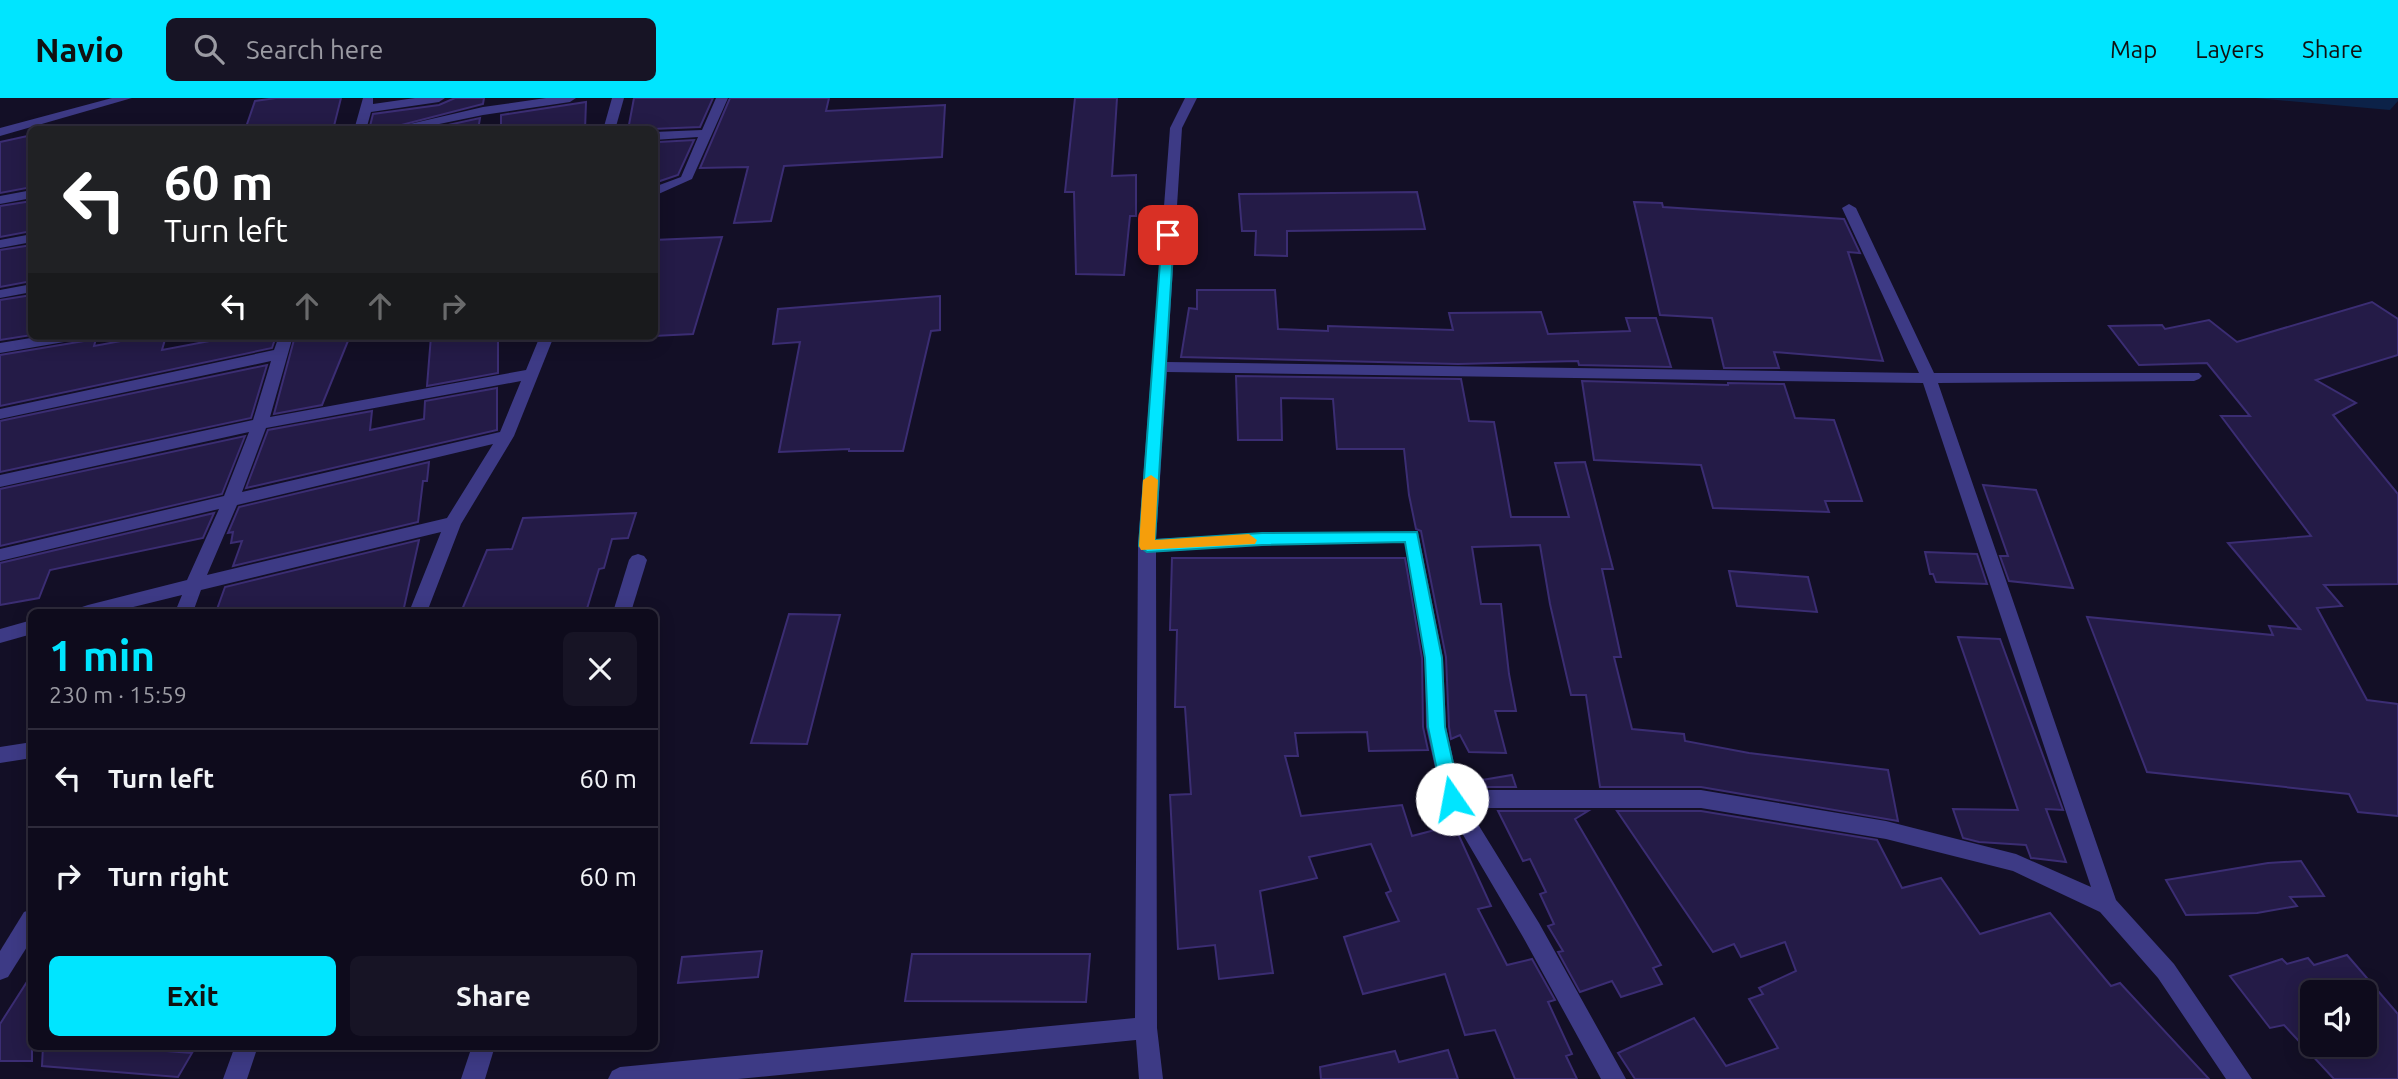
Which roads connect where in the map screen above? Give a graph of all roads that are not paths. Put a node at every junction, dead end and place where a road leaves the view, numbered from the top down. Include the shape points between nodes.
1 (127, 98) edge
2 (439, 98) edge
3 (570, 98) edge
4 (618, 98) edge
5 (722, 98) edge
6 (1191, 98) edge
7 (367, 104) edge
8 (361, 126) edge
9 (410, 126) edge
10 (610, 126) edge
11 (0, 132) edge
12 (706, 134) junction
13 (658, 136) edge
14 (658, 190) edge
15 (28, 195) edge
16 (0, 200) edge
17 (1849, 208) dead end
18 (28, 239) edge
19 (0, 244) edge
20 (28, 289) edge
21 (0, 294) edge
22 (47, 340) edge
23 (285, 340) edge
24 (545, 340) edge
25 (0, 348) edge
26 (280, 354) junction
27 (1158, 367) junction
28 (530, 374) junction
29 (2194, 376) dead end
30 (1928, 378) junction
31 (0, 414) edge
32 (260, 424) junction
33 (506, 436) junction
34 (0, 481) edge
35 (232, 498) junction
36 (453, 523) junction
37 (1147, 546) junction
38 (0, 555) edge
39 (638, 560) dead end
40 (194, 585) junction
41 (100, 609) edge
42 (185, 609) edge
43 (419, 609) edge
44 (623, 609) edge
45 (28, 628) edge
46 (0, 636) edge
47 (28, 751) edge
48 (0, 755) edge
49 (1452, 799) junction
50 (2107, 905) junction
51 (28, 925) edge
52 (0, 970) edge
53 (1146, 1027) junction
54 (246, 1050) edge
55 (483, 1050) edge
56 (235, 1079) edge
57 (473, 1079) edge
58 (620, 1079) edge
59 (1151, 1079) edge
60 (1614, 1079) edge
61 (2240, 1079) edge

1 - 11 street
2 - 7 street
3 - 9 street
4 - 10 street
5 - 12 street
6 - 27 street via 1176,128
7 - 8 street
12 - 13 street
12 - 14 street via 686,180
15 - 16 street
17 - 30 street
18 - 19 street
20 - 21 street
22 - 25 street
23 - 26 street
24 - 28 street
26 - 31 street
26 - 32 street
27 - 30 street
27 - 37 street
28 - 32 street
28 - 33 street
29 - 30 street
30 - 50 street
32 - 34 street
32 - 35 street
33 - 35 street
33 - 36 street
35 - 38 street
35 - 40 street
36 - 40 street
36 - 43 street
37 - 49 street via 1412,536 1434,658 1436,727
37 - 53 street
39 - 44 street
40 - 41 street
40 - 42 street
45 - 46 street
47 - 48 street
49 - 50 street via 1701,799 1886,830 2015,863
49 - 60 street
50 - 61 street via 2166,971
51 - 52 street
53 - 58 street
53 - 59 street
54 - 56 street
55 - 57 street

